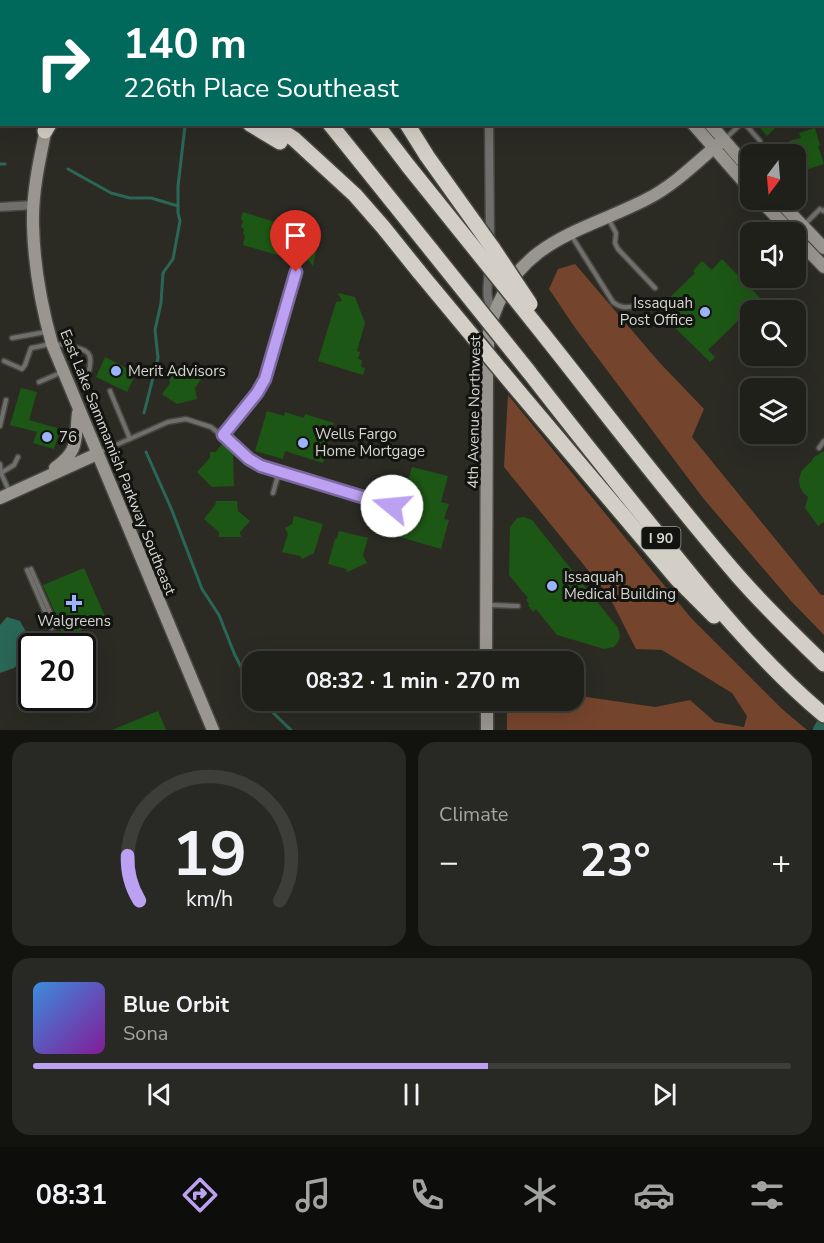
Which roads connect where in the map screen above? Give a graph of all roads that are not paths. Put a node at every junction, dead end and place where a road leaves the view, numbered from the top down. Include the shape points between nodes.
1 (253, 126) edge
2 (274, 126) edge
3 (332, 126) edge
4 (378, 126) edge
5 (408, 126) edge
6 (489, 126) edge
7 (696, 126) edge
8 (711, 126) edge
9 (740, 126) edge
10 (745, 126) edge
11 (47, 127) edge
12 (759, 141) dead end
13 (718, 144) junction
14 (740, 162) edge
15 (322, 165) junction
16 (740, 175) edge
17 (34, 205) junction
18 (0, 207) edge
19 (769, 210) edge
20 (788, 210) edge
21 (822, 210) edge
22 (774, 215) junction
23 (608, 216) junction
24 (780, 222) edge
25 (786, 222) edge
26 (799, 222) edge
27 (806, 223) edge
28 (806, 229) edge
29 (570, 234) junction
30 (824, 248) edge
31 (806, 250) edge
32 (824, 267) edge
33 (296, 272) dead end
34 (655, 288) dead end
35 (636, 305) dead end
36 (494, 313) junction
37 (534, 316) junction
38 (48, 331) junction
39 (12, 338) dead end
40 (52, 344) junction
41 (4, 361) dead end
42 (89, 371) dead end
43 (63, 372) junction
44 (39, 382) dead end
45 (111, 391) dead end
46 (6, 400) dead end
47 (78, 409) junction
48 (0, 426) edge
49 (223, 435) junction
50 (130, 439) junction
51 (824, 441) edge
52 (819, 448) dead end
53 (97, 454) junction
54 (18, 457) dead end
55 (0, 464) edge
56 (279, 472) junction
57 (1, 473) edge
58 (37, 481) junction
59 (273, 493) dead end
60 (5, 496) edge
61 (392, 506) dead end
62 (29, 569) dead end
63 (486, 605) junction
64 (518, 606) dead end
65 (54, 627) dead end
66 (486, 651) edge
67 (824, 664) edge
68 (773, 667) junction
69 (486, 711) edge
70 (824, 715) edge
71 (213, 730) edge
72 (487, 730) edge

1 - 15 highway
2 - 15 highway
3 - 68 highway, I 90, bridge via 681,564
4 - 37 highway, bridge
5 - 37 highway, bridge via 492,247
6 - 36 street via 487,297
7 - 13 street
8 - 13 street
9 - 13 lane
10 - 12 lane
11 - 17 street, East Lake Sammamish Parkway Southeast
13 - 14 street
13 - 16 street
13 - 23 street, 4th Avenue Northwest via 665,188
15 - 68 highway, bridge via 355,195 677,579
17 - 18 street
17 - 38 street, East Lake Sammamish Parkway Southeast via 36,268
19 - 22 street
20 - 26 street
21 - 27 lane
22 - 24 street
22 - 25 lane
23 - 29 street, 4th Avenue Northwest
23 - 34 lane via 618,249
28 - 30 street
29 - 35 lane via 613,302 628,308
29 - 36 street, 4th Avenue Northwest via 523,265
31 - 32 street
33 - 49 lane via 265,379
36 - 63 street, 4th Avenue Northwest via 487,367
37 - 67 highway, I 90 via 697,527 739,577
38 - 39 lane
38 - 40 street, East Lake Sammamish Parkway Southeast
40 - 41 lane via 32,348 21,369
40 - 42 lane via 86,350 91,359
40 - 43 street, East Lake Sammamish Parkway Southeast
43 - 44 lane
43 - 47 street, East Lake Sammamish Parkway Southeast
45 - 50 lane
46 - 48 lane
47 - 53 street, East Lake Sammamish Parkway Southeast
47 - 58 street via 72,452
49 - 50 lane via 205,424 179,419
49 - 56 lane via 256,463
50 - 53 lane
51 - 52 lane
53 - 58 street
53 - 71 street, East Lake Sammamish Parkway Southeast
54 - 57 lane via 14,465
55 - 57 lane
56 - 59 lane
56 - 61 lane
57 - 60 lane
58 - 60 street
62 - 65 lane
63 - 64 lane
63 - 66 street, 4th Avenue Northwest
68 - 70 highway, I 90
69 - 72 street

